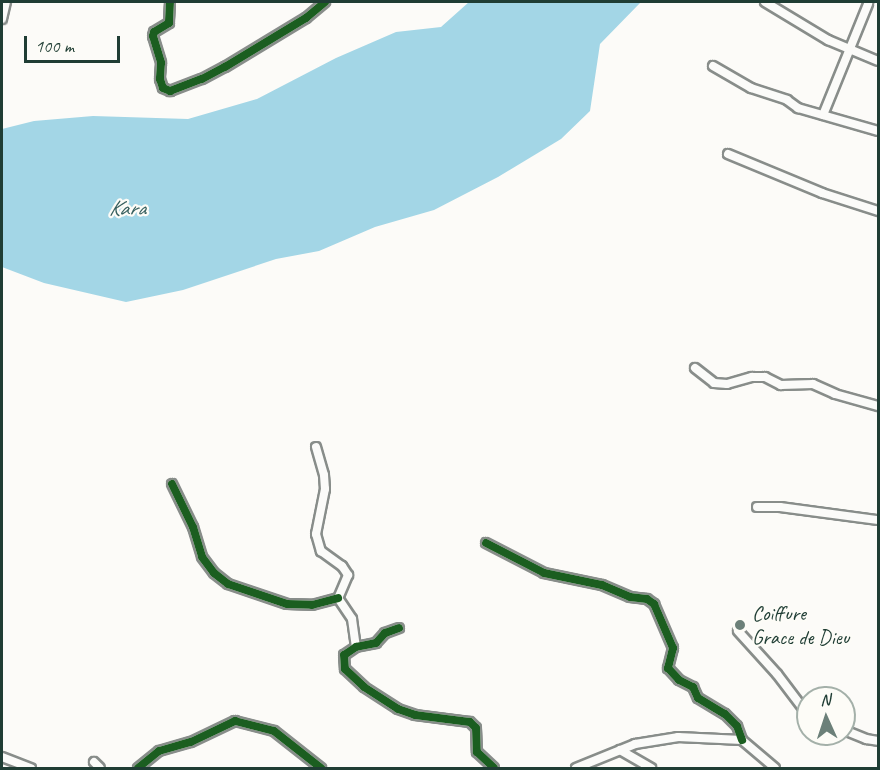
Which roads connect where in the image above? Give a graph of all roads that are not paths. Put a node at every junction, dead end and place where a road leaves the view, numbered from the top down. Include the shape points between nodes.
1 (6, 2) edge
2 (170, 2) edge
3 (325, 2) edge
4 (765, 2) edge
5 (868, 4) dead end
6 (2, 19) edge
7 (848, 49) junction
8 (879, 62) edge
9 (713, 66) dead end
10 (823, 115) junction
11 (879, 131) edge
12 (728, 154) dead end
13 (879, 211) edge
14 (695, 368) dead end
15 (879, 406) edge
16 (316, 447) dead end
17 (172, 484) dead end
18 (757, 507) dead end
19 (879, 520) edge
20 (486, 543) dead end
21 (338, 598) junction
22 (399, 628) dead end
23 (738, 631) dead end
24 (356, 647) junction
25 (796, 699) edge
26 (856, 735) edge
27 (742, 740) junction
28 (879, 741) edge
29 (620, 750) junction
30 (2, 757) edge
31 (28, 768) edge
32 (138, 768) edge
33 (321, 768) edge
34 (494, 768) edge
35 (576, 768) edge
36 (651, 768) edge
37 (775, 768) edge

1 - 6 street
2 - 3 street via 169,23 153,36 161,63 160,79 163,88 170,91 225,67 306,18
4 - 7 street
5 - 7 street
7 - 8 street
7 - 10 street
9 - 10 street via 751,88
10 - 11 street
12 - 13 street via 822,193
14 - 15 street via 714,383 765,377 781,385 813,384
16 - 21 street via 325,489 316,534 321,551 348,575
17 - 21 street via 193,527 202,557 228,584 286,604
18 - 19 street
20 - 27 street via 544,573 602,585 654,603 673,648 668,668 693,687 698,698 725,714 737,726
21 - 24 street via 352,619
22 - 24 street via 385,633 376,643
23 - 25 street
24 - 34 street via 344,655 343,663 351,676 398,709 470,722 476,728 477,752
26 - 28 street
27 - 29 street via 678,737 655,739
27 - 37 street
29 - 35 street
29 - 36 street
30 - 31 street
32 - 33 street via 159,751 191,742 235,721 274,731

